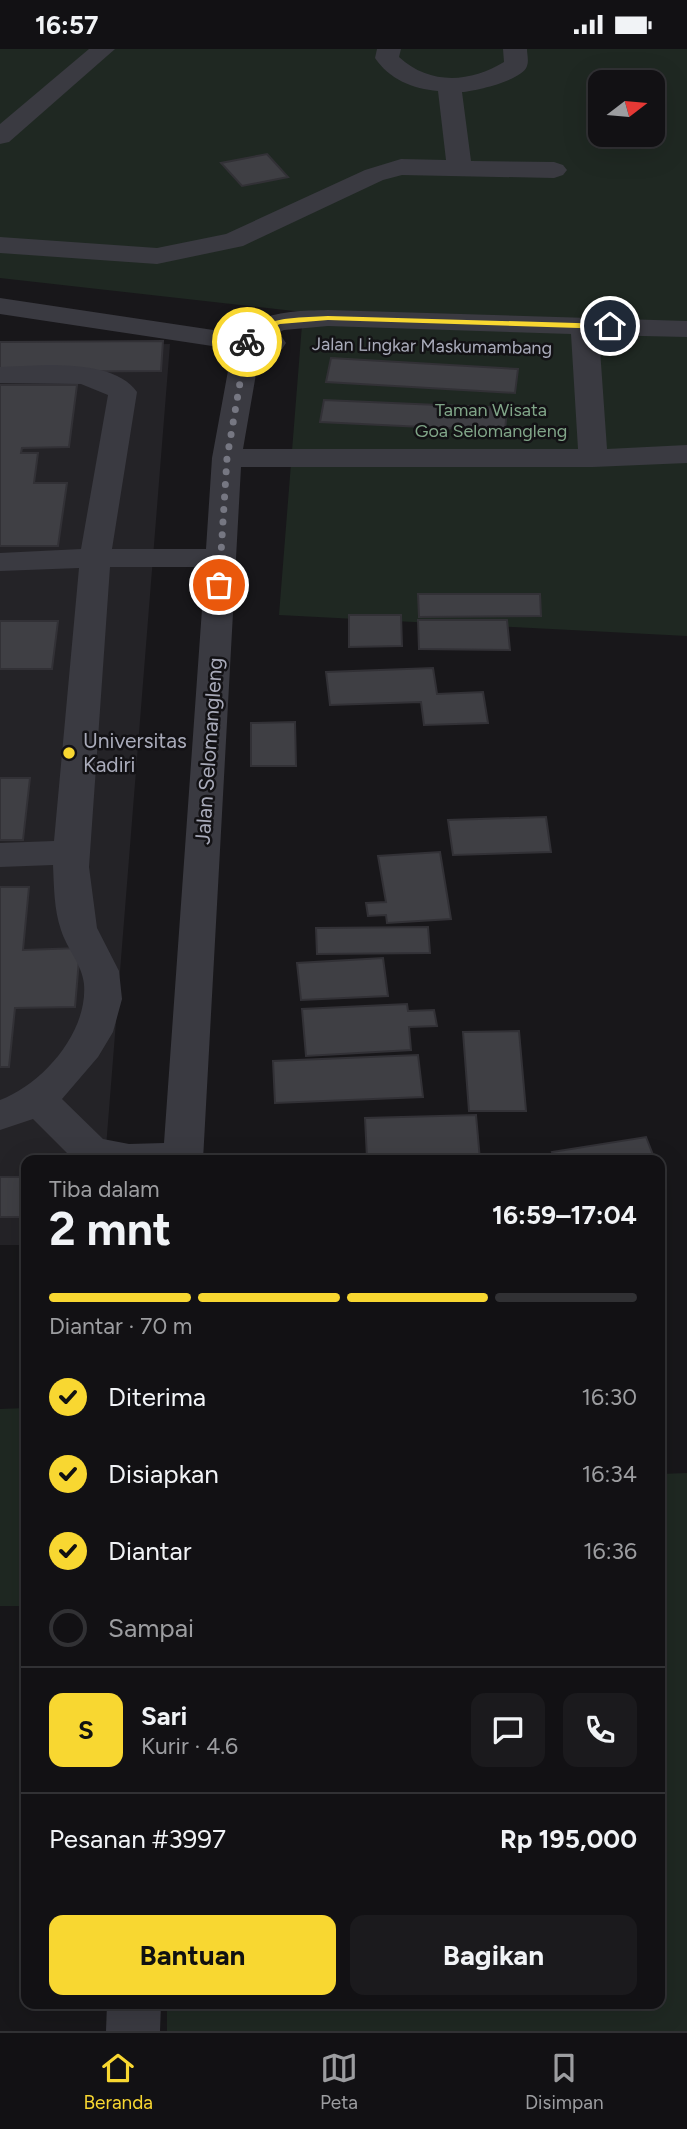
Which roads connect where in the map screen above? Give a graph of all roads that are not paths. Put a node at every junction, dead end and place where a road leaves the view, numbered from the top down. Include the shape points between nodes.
1 (103, 49) edge
2 (389, 49) edge
3 (515, 49) edge
4 (447, 85) junction
5 (0, 137) edge
6 (459, 170) junction
7 (554, 170) dead end
8 (0, 244) edge
9 (0, 306) edge
10 (687, 329) edge
11 (585, 337) junction
12 (247, 343) junction
13 (687, 353) edge
14 (0, 375) edge
15 (687, 454) edge
16 (227, 458) junction
17 (593, 458) junction
18 (94, 558) junction
19 (221, 558) junction
20 (0, 562) edge
21 (68, 853) junction
22 (0, 855) edge
23 (37, 1099) junction
24 (0, 1115) edge
25 (104, 1155) edge
26 (183, 1155) edge
27 (134, 2009) edge
28 (133, 2031) edge

1 - 5 street
2 - 4 street via 387,58 397,71
3 - 4 street via 516,65 502,76
4 - 6 street via 454,109
6 - 7 street
6 - 8 street via 401,167 234,240 157,256
9 - 12 street, Jalan Lingkar Maskumambang
10 - 11 street, Jalan Lingkar Maskumambang
11 - 12 street, Jalan Lingkar Maskumambang
11 - 13 street, Jalan Lingkar Maskumambang
11 - 17 street
12 - 16 street, Jalan Selomangleng
14 - 18 street via 78,375 110,380 123,392
15 - 17 street
16 - 17 street
16 - 19 street, Jalan Selomangleng
18 - 19 street
18 - 20 street
18 - 21 street
19 - 26 street, Jalan Selomangleng
21 - 22 street
21 - 23 street via 75,917 100,966 104,990 98,1020 74,1060
23 - 24 street
23 - 25 street via 92,1153
27 - 28 street

